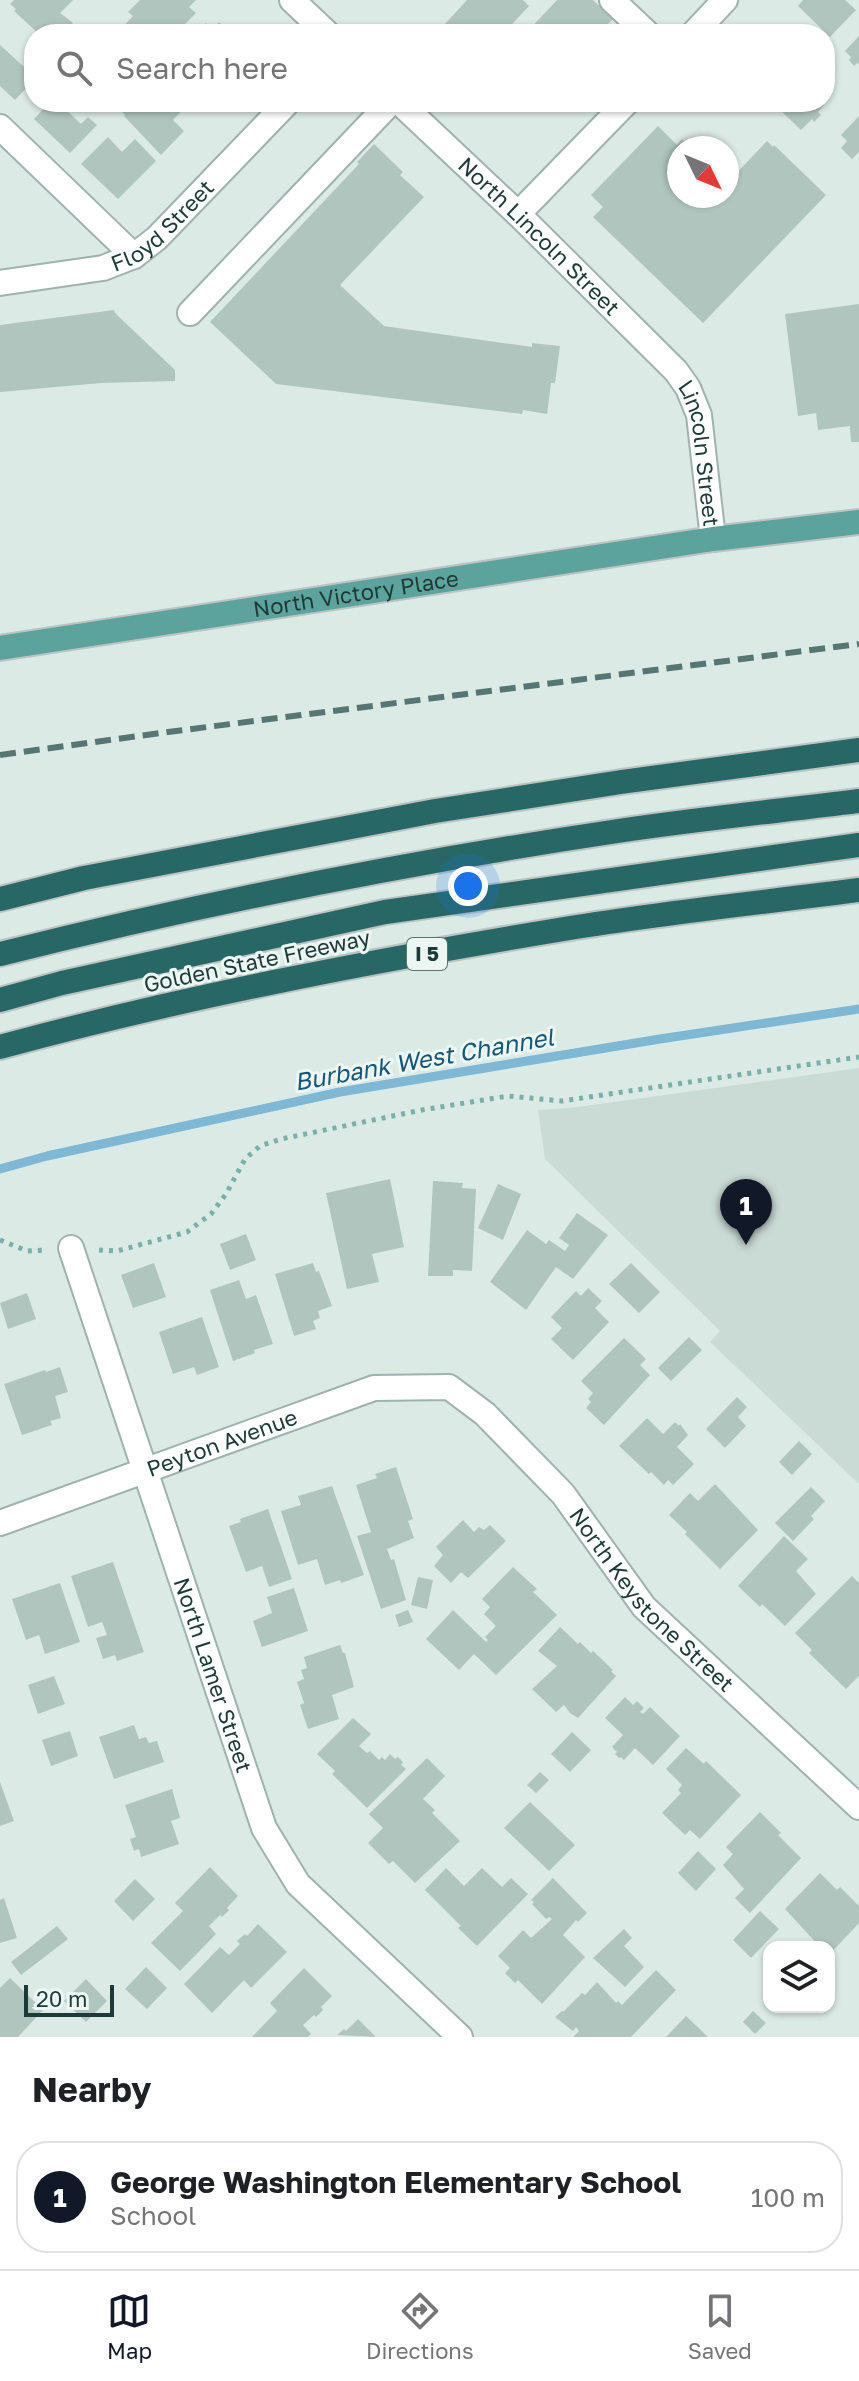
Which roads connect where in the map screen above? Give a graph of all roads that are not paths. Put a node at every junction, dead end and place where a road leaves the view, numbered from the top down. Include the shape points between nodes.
1 (292, 0) edge
2 (612, 0) edge
3 (725, 0) edge
4 (317, 24) edge
5 (637, 24) edge
6 (702, 24) edge
7 (278, 112) edge
8 (381, 112) edge
9 (410, 112) edge
10 (617, 112) edge
11 (0, 127) edge
12 (518, 214) junction
13 (134, 256) junction
14 (0, 283) edge
15 (190, 313) dead end
16 (676, 371) joint
17 (859, 522) edge
18 (713, 539) junction
19 (0, 648) edge
20 (859, 750) edge
21 (859, 801) edge
22 (859, 845) edge
23 (859, 890) edge
24 (0, 899) edge
25 (0, 954) edge
26 (0, 1000) edge
27 (0, 1047) edge
28 (71, 1248) road end
29 (449, 1387) joint
30 (144, 1472) junction
31 (0, 1523) edge
32 (859, 1807) edge
33 (460, 2037) edge

1 - 4 street
2 - 5 street
3 - 6 street
7 - 13 street, Floyd Street
8 - 15 street
9 - 12 street, North Lincoln Street
10 - 12 street
11 - 13 street
12 - 16 street, North Lincoln Street
13 - 14 street, Floyd Street via 103,268
16 - 18 street, Lincoln Street via 699,415
17 - 18 main road, North Victory Place
18 - 19 main road, North Victory Place
20 - 24 highway via 435,811
21 - 25 highway via 621,830 437,860 250,896
22 - 26 highway via 385,912
23 - 27 highway, Golden State Freeway / I 5 via 560,929 285,980
28 - 30 street, North Lamer Street
29 - 30 street, Peyton Avenue via 374,1388
29 - 32 street, North Keystone Street via 485,1414 563,1494 644,1607
30 - 31 street, Peyton Avenue
30 - 33 street, North Lamer Street via 264,1828 298,1884

